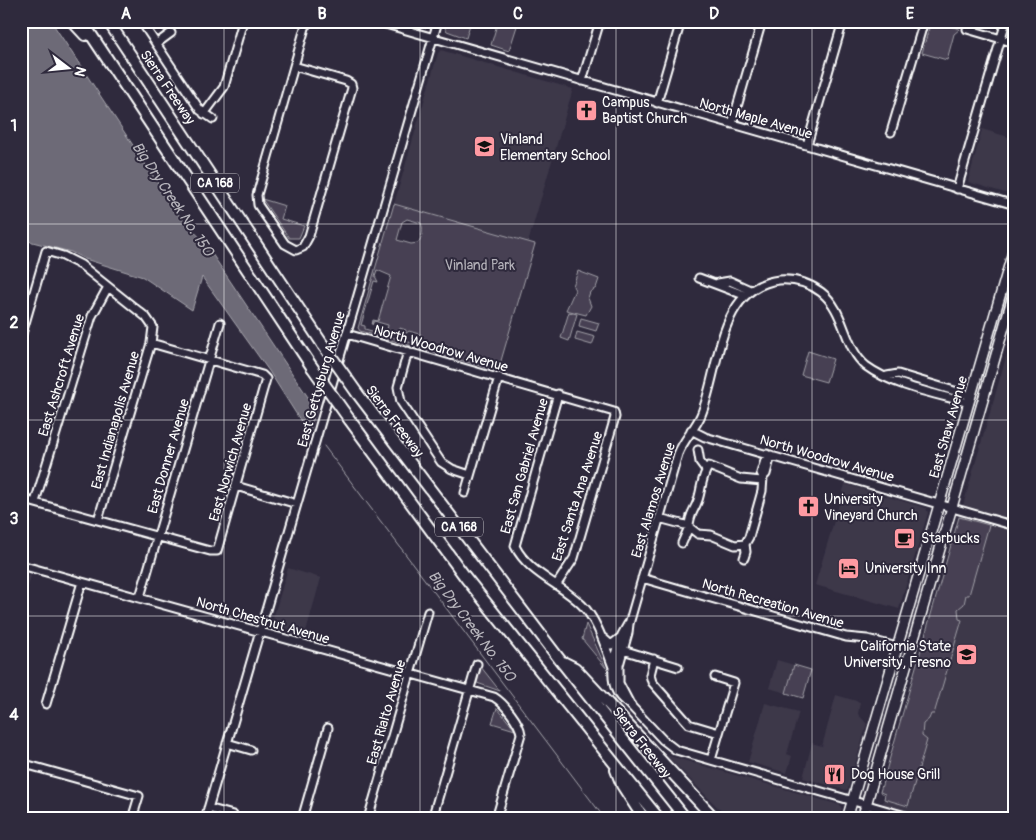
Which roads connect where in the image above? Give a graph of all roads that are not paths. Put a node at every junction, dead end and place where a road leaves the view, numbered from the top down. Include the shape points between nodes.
1 (72, 21) edge
2 (82, 21) edge
3 (108, 21) edge
4 (141, 21) edge
5 (244, 21) edge
6 (307, 21) edge
7 (375, 21) edge
8 (438, 21) edge
9 (600, 21) edge
10 (681, 21) edge
11 (762, 21) edge
12 (843, 21) edge
13 (924, 21) edge
14 (1006, 21) edge
15 (967, 29) dead end
16 (171, 33) dead end
17 (433, 38) junction
18 (1000, 39) junction
19 (1015, 43) edge
20 (156, 44) junction
21 (99, 50) junction
22 (294, 66) junction
23 (582, 81) junction
24 (657, 103) junction
25 (204, 114) junction
26 (213, 119) dead end
27 (732, 124) junction
28 (891, 132) dead end
29 (807, 146) junction
30 (957, 189) junction
31 (1015, 205) edge
32 (1015, 245) edge
33 (699, 278) dead end
34 (108, 287) junction
35 (1015, 289) edge
36 (747, 293) junction
37 (220, 323) dead end
38 (347, 334) junction
39 (21, 338) edge
40 (151, 343) junction
41 (408, 351) junction
42 (208, 360) junction
43 (499, 377) junction
44 (558, 394) junction
45 (970, 400) junction
46 (614, 412) joint
47 (691, 430) junction
48 (698, 450) dead end
49 (769, 455) junction
50 (706, 470) junction
51 (470, 475) junction
52 (762, 479) junction
53 (236, 486) junction
54 (465, 493) dead end
55 (21, 499) edge
56 (35, 502) junction
57 (298, 504) junction
58 (940, 504) junction
59 (952, 507) junction
60 (660, 515) junction
61 (98, 520) junction
62 (689, 524) junction
63 (1015, 526) edge
64 (157, 536) junction
65 (682, 543) dead end
66 (745, 544) junction
67 (744, 558) dead end
68 (21, 565) edge
69 (642, 578) junction
70 (82, 582) junction
71 (557, 584) junction
72 (140, 597) junction
73 (428, 612) dead end
74 (629, 624) junction
75 (260, 631) junction
76 (623, 632) junction
77 (599, 634) junction
78 (897, 647) junction
79 (623, 650) junction
80 (654, 659) junction
81 (560, 660) junction
82 (477, 664) dead end
83 (678, 666) dead end
84 (613, 667) junction
85 (410, 674) junction
86 (715, 677) dead end
87 (469, 691) junction
88 (46, 704) dead end
89 (631, 706) junction
90 (328, 728) dead end
91 (719, 732) junction
92 (228, 743) junction
93 (252, 750) dead end
94 (712, 760) junction
95 (614, 762) junction
96 (21, 763) edge
97 (852, 800) junction
98 (866, 804) junction
99 (208, 808) junction
100 (233, 815) dead end
101 (304, 818) edge
102 (132, 819) edge
103 (205, 819) edge
104 (368, 819) edge
105 (432, 819) edge
106 (496, 819) edge
107 (644, 819) edge
108 (659, 819) edge
109 (686, 819) edge
110 (714, 819) edge
111 (847, 819) edge
112 (862, 819) edge
113 (916, 819) edge

1 - 21 highway
2 - 21 highway, CA 168
3 - 81 highway, Sierra Freeway / CA 168, bridge via 322,345
4 - 20 street
5 - 25 street via 224,87
6 - 22 street
7 - 17 street, North Maple Avenue
8 - 17 street, East Gettysburg Avenue
9 - 23 street
10 - 24 street
11 - 27 street
12 - 29 street
13 - 28 street
14 - 18 street
15 - 18 street
16 - 20 street
17 - 23 street, North Maple Avenue
17 - 38 street, East Gettysburg Avenue
18 - 19 street
18 - 30 street
20 - 25 street
21 - 95 highway, CA 168, bridge via 349,419 466,578
22 - 22 street via 351,84 352,88 309,236 306,244 298,250 285,244 256,201
23 - 24 street, North Maple Avenue
24 - 27 street, North Maple Avenue
25 - 26 street
27 - 29 street, North Maple Avenue
29 - 30 street, North Maple Avenue
30 - 31 street, North Maple Avenue
32 - 45 main road, East Shaw Avenue
33 - 36 street
34 - 39 street via 72,259 46,251
34 - 40 street, East Indianapolis Avenue via 146,317 153,327
34 - 56 street, East Ashcroft Avenue via 92,316
35 - 59 main road, East Shaw Avenue
36 - 45 street via 763,284 800,281 829,300 857,356 871,369 887,376 898,374
36 - 47 street, East Alamos Avenue via 738,302 728,322 702,413
37 - 42 street, East Donner Avenue
38 - 41 street, North Woodrow Avenue
38 - 57 street, East Gettysburg Avenue
40 - 42 street
40 - 61 street, East Indianapolis Avenue
41 - 43 street, North Woodrow Avenue
41 - 51 street via 398,387 401,402 441,462
42 - 53 street, East Norwich Avenue via 266,378
42 - 64 street, East Donner Avenue
43 - 44 street, North Woodrow Avenue
43 - 51 street
44 - 46 street, North Woodrow Avenue
44 - 71 street, East San Gabriel Avenue via 515,545 533,568
45 - 58 main road, East Shaw Avenue
46 - 71 street, East Santa Ana Avenue via 575,555
47 - 49 street, North Woodrow Avenue
47 - 60 street, East Alamos Avenue via 678,454
48 - 50 street via 700,462
49 - 52 street
49 - 58 street, North Woodrow Avenue
50 - 52 street via 709,466 732,476
50 - 62 street
51 - 54 street
52 - 66 street via 762,491
53 - 57 street
53 - 64 street, East Norwich Avenue via 215,552
55 - 56 street
56 - 61 street
57 - 75 street, East Gettysburg Avenue
58 - 59 street, North Woodrow Avenue
58 - 78 main road, East Shaw Avenue
59 - 63 street, North Woodrow Avenue
59 - 98 main road, East Shaw Avenue
60 - 62 street
60 - 69 street, East Alamos Avenue
61 - 64 street
62 - 65 street
62 - 66 street via 698,534 711,535 735,545
64 - 72 street, East Donner Avenue
66 - 67 street
68 - 70 street, North Chestnut Avenue
69 - 74 street, East Alamos Avenue
69 - 78 street, North Recreation Avenue via 846,637
70 - 72 street, North Chestnut Avenue
70 - 88 street
71 - 77 street via 583,606
72 - 75 street, North Chestnut Avenue
73 - 85 street, East Rialto Avenue
74 - 76 street
74 - 79 street, East Alamos Avenue
75 - 85 street, North Chestnut Avenue
75 - 92 street, East Gettysburg Avenue
76 - 77 street via 611,645
76 - 84 street
77 - 84 street
78 - 97 main road, East Shaw Avenue
79 - 80 street
79 - 89 street, East Alamos Avenue via 618,679
80 - 83 street
80 - 91 street via 650,675 652,682 689,724
81 - 109 highway, Sierra Freeway / CA 168
81 - 110 highway via 575,668
82 - 87 street
84 - 89 street via 616,691 623,702
85 - 87 street, North Chestnut Avenue
85 - 104 street, East Rialto Avenue
86 - 91 street via 734,683
87 - 105 street
87 - 106 street, North Chestnut Avenue via 498,700 520,728
89 - 94 street via 671,747
90 - 101 street
91 - 94 street
92 - 93 street
92 - 99 street, East Gettysburg Avenue
94 - 97 street
95 - 107 highway via 622,784
95 - 108 highway, CA 168
96 - 102 street via 139,796
97 - 98 street
97 - 111 main road, East Shaw Avenue
98 - 112 main road, East Shaw Avenue
98 - 113 street
99 - 100 street
99 - 103 street, East Gettysburg Avenue

